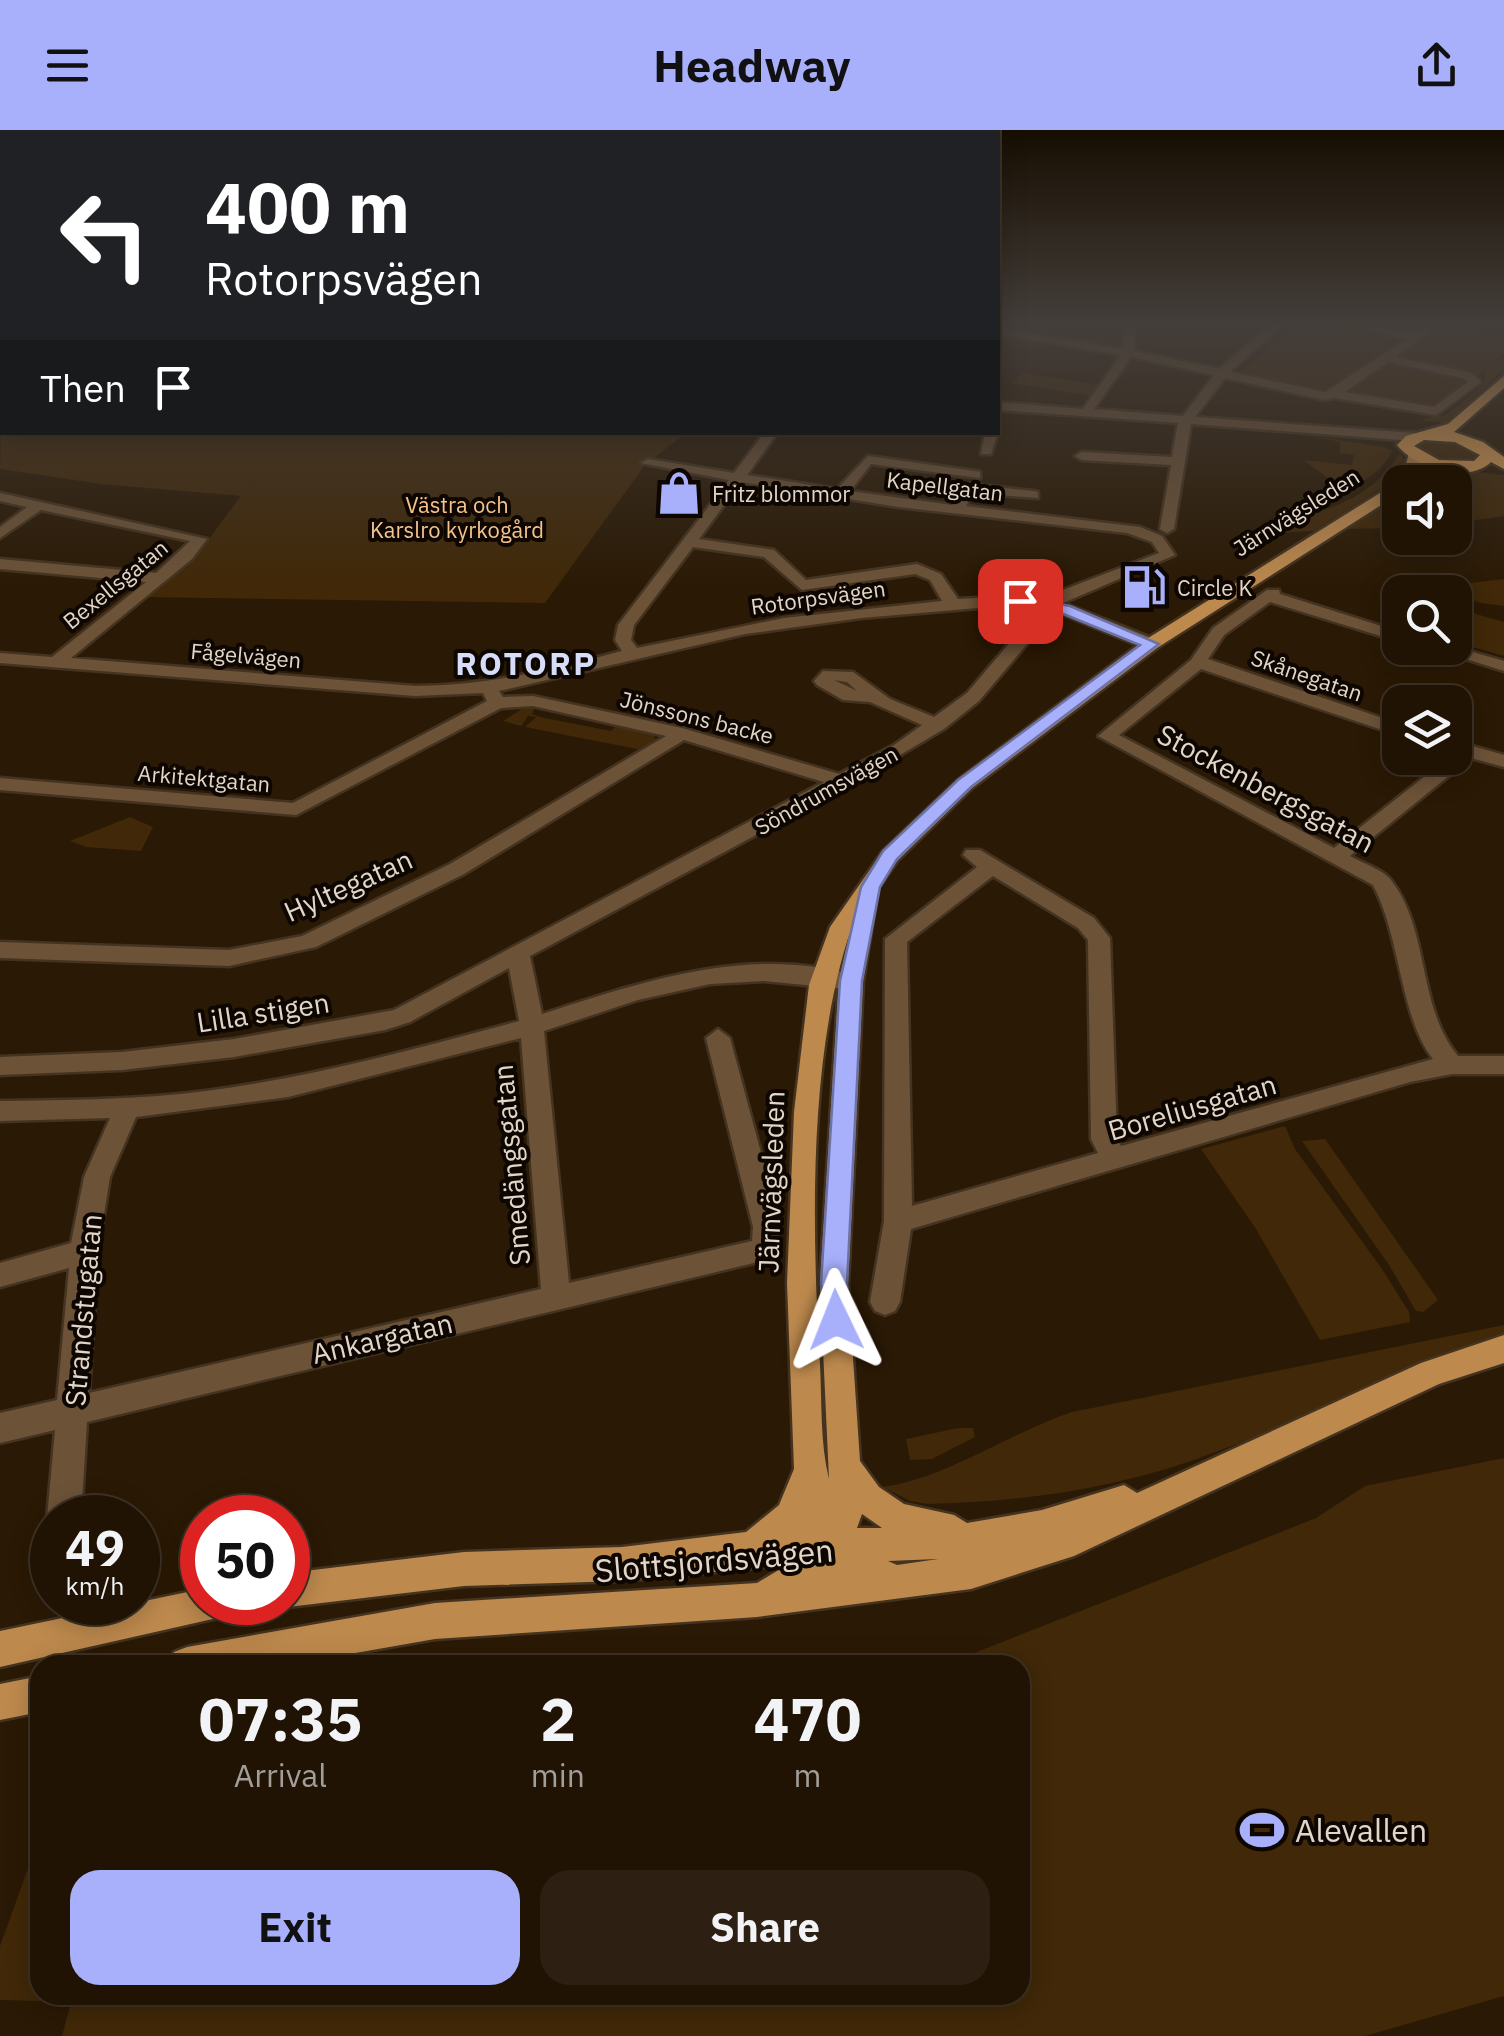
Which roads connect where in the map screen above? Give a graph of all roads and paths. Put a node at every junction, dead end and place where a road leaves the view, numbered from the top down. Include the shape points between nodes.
1 (1061, 412) edge
2 (1193, 412) edge
3 (1471, 412) edge
4 (1477, 412) edge
5 (1085, 414) joint
6 (1185, 422) junction
7 (769, 435) edge
8 (991, 435) edge
9 (1434, 436) junction
10 (1106, 442) dead end
11 (1412, 448) junction
12 (986, 450) dead end
13 (1490, 453) edge
14 (1082, 456) dead end
15 (1182, 456) junction
16 (648, 463) dead end
17 (1412, 465) edge
18 (1454, 465) edge
19 (1468, 465) edge
20 (1472, 468) edge
21 (1504, 473) edge
22 (975, 474) dead end
23 (733, 478) junction
24 (840, 494) junction
25 (1033, 496) dead end
26 (0, 497) edge
27 (1382, 498) edge
28 (40, 504) junction
29 (958, 510) junction
30 (1168, 529) dead end
31 (0, 534) edge
32 (689, 542) junction
33 (1167, 555) joint
34 (0, 564) edge
35 (159, 578) junction
36 (953, 604) junction
37 (1050, 605) junction
38 (1382, 631) edge
39 (1152, 644) junction
40 (632, 653) junction
41 (1472, 657) edge
42 (0, 658) edge
43 (56, 662) junction
44 (1199, 662) junction
45 (1504, 666) edge
46 (493, 695) junction
47 (872, 697) dead end
48 (938, 724) junction
49 (1382, 724) edge
50 (682, 734) junction
51 (1472, 752) edge
52 (1504, 761) edge
53 (1431, 775) edge
54 (839, 783) junction
55 (0, 784) edge
56 (1338, 856) junction
57 (0, 950) edge
58 (518, 953) junction
59 (837, 980) junction
60 (532, 1026) junction
61 (718, 1038) dead end
62 (1452, 1065) junction
63 (1504, 1065) edge
64 (0, 1066) edge
65 (127, 1109) junction
66 (0, 1112) edge
67 (1114, 1160) junction
68 (898, 1221) junction
69 (84, 1252) junction
70 (0, 1275) edge
71 (556, 1298) junction
72 (885, 1302) dead end
73 (1504, 1348) edge
74 (74, 1411) junction
75 (0, 1428) edge
76 (810, 1467) junction
77 (846, 1467) junction
78 (1229, 1468) junction
79 (66, 1495) edge
80 (994, 1538) junction
81 (748, 1549) junction
82 (833, 1549) junction
83 (900, 1583) junction
84 (310, 1587) edge
85 (757, 1600) junction
86 (180, 1611) edge
87 (0, 1648) edge
88 (243, 1655) edge
89 (30, 1696) edge
90 (0, 1702) edge

1 - 5 street
2 - 6 street
3 - 9 highway
4 - 13 highway via 1473,422
5 - 6 street
6 - 11 street via 1328,433
6 - 15 street
7 - 23 street
8 - 12 street
9 - 11 highway
9 - 13 highway
10 - 15 street
11 - 17 main road, Järnvägsleden
11 - 18 highway
13 - 19 highway
14 - 15 street
15 - 30 street
16 - 23 street, Kapellgatan
20 - 21 highway
22 - 24 street via 868,460
23 - 24 street, Kapellgatan
23 - 32 street
24 - 29 street, Kapellgatan
25 - 29 street via 968,488
26 - 28 street
27 - 39 main road, Järnvägsleden
28 - 31 street
28 - 35 street, Bexellsgatan via 200,538
29 - 33 street, Kapellgatan via 1139,532 1164,545
32 - 36 street via 769,553 802,585 917,570 936,577
32 - 40 street via 626,625 623,640
33 - 37 street, Söndrumsvägen
34 - 35 street
35 - 43 street, Bexellsgatan
36 - 37 street, Rotorpsvägen
36 - 40 street, Rotorpsvägen via 776,623
37 - 39 street, Rotorpsvägen
37 - 48 street, Söndrumsvägen via 974,697
38 - 44 street via 1271,594 1215,637
39 - 59 main road, Järnvägsleden via 964,784 890,856 841,927
40 - 46 street, Rotorpsvägen
41 - 45 street
42 - 43 street, Fågelvägen
43 - 46 street, Fågelvägen
44 - 49 street, Skånegatan
44 - 56 street, Stockenbergsgatan via 1107,736
46 - 50 street, Jönssons backe
46 - 55 street, Arkitektgatan via 296,809
47 - 48 street
48 - 54 street, Söndrumsvägen
50 - 54 street, Jönssons backe
50 - 57 street, Hyltegatan via 457,869 308,942 229,958
51 - 52 street
53 - 56 street
54 - 58 street, Söndrumsvägen
56 - 62 street, Stockenbergsgatan via 1377,878 1391,895 1432,1040
58 - 60 street
58 - 64 street, Lilla stigen via 385,1022 122,1062
59 - 60 street via 756,972 706,976
59 - 76 main road, Järnvägsleden via 807,1112 802,1283
59 - 77 main road, Järnvägsleden via 834,1284
60 - 65 street via 306,1084
60 - 71 street, Smedängsgatan
61 - 71 street, Ankargatan via 767,1227 765,1250
62 - 63 street, Boreliusgatan
62 - 67 street, Boreliusgatan
65 - 66 street
65 - 69 street, Strandstugatan via 97,1177
67 - 68 street, Boreliusgatan
67 - 68 street via 1104,1139 1098,938 1086,923 982,860 896,939
68 - 72 street
69 - 70 street
69 - 74 street, Strandstugatan
71 - 74 street, Ankargatan
73 - 78 main road, Slottsjordsvägen via 1432,1373
74 - 75 street, Ankargatan
74 - 79 street, Strandstugatan
76 - 81 main road via 790,1523
76 - 82 main road, Järnvägsleden
77 - 80 main road via 871,1504 902,1522
77 - 82 main road, Järnvägsleden via 847,1509
78 - 80 main road, Slottsjordsvägen
78 - 83 main road, Slottsjordsvägen via 1062,1544 971,1572
80 - 82 main road, Slottsjordsvägen
81 - 82 main road, Slottsjordsvägen
81 - 84 main road, Slottsjordsvägen
82 - 83 main road
82 - 85 main road
83 - 85 main road, Slottsjordsvägen
85 - 88 main road, Slottsjordsvägen via 435,1621
86 - 87 main road
89 - 90 main road

